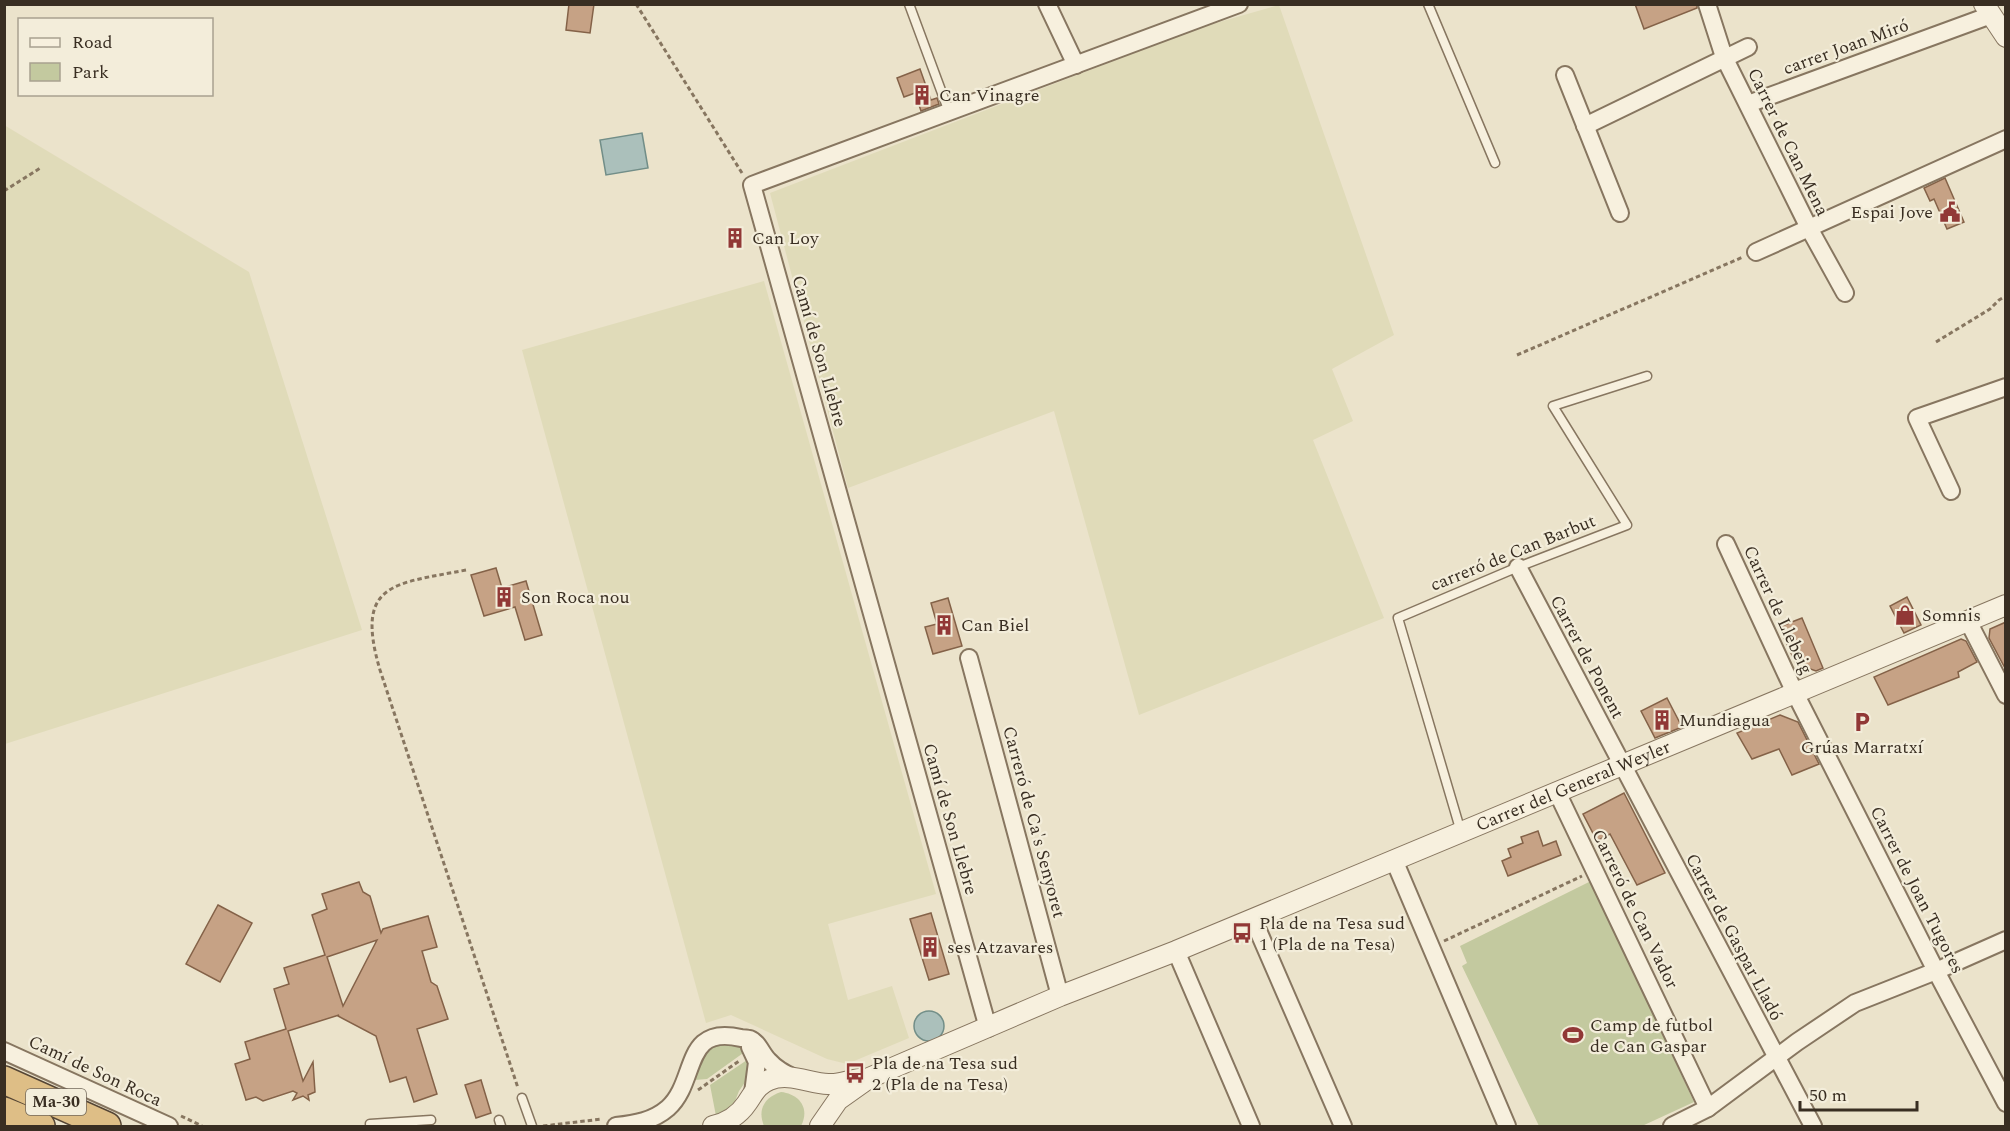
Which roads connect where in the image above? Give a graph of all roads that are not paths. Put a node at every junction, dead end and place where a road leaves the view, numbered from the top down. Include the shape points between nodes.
1 (909, 4) edge
2 (1047, 4) edge
3 (1239, 4) edge
4 (1428, 4) edge
5 (1707, 4) edge
6 (1988, 10) edge
7 (2006, 37) edge
8 (1748, 46) dead end
9 (1724, 57) junction
10 (1076, 65) junction
11 (1565, 75) dead end
12 (1748, 104) junction
13 (949, 112) junction
14 (1585, 126) junction
15 (2006, 139) edge
16 (1495, 163) dead end
17 (1620, 213) dead end
18 (1809, 228) junction
19 (1756, 252) road end
20 (1845, 293) dead end
21 (1647, 376) dead end
22 (2006, 387) edge
23 (1951, 491) dead end
24 (1726, 544) dead end
25 (1518, 567) junction
26 (2006, 606) edge
27 (1968, 621) junction
28 (969, 658) dead end
29 (1795, 693) junction
30 (2006, 695) edge
31 (1622, 765) junction
32 (1557, 792) junction
33 (1461, 832) junction
34 (1394, 860) junction
35 (1253, 919) junction
36 (2006, 940) edge
37 (1176, 951) junction
38 (1936, 971) junction
39 (1060, 996) junction
40 (988, 1028) junction
41 (741, 1038) junction
42 (4, 1051) edge
43 (1776, 1057) junction
44 (794, 1078) junction
45 (869, 1078) junction
46 (4, 1080) edge
47 (522, 1098) road end
48 (750, 1098) junction
49 (2006, 1103) edge
50 (1708, 1108) junction
51 (4, 1111) edge
52 (431, 1120) dead end
53 (4, 1124) edge
54 (411, 1124) edge
55 (370, 1125) dead end
56 (10, 1126) edge
57 (41, 1126) edge
58 (107, 1126) edge
59 (169, 1126) edge
60 (532, 1126) edge
61 (616, 1126) edge
62 (713, 1126) edge
63 (747, 1126) edge
64 (820, 1126) edge
65 (1251, 1126) edge
66 (1343, 1126) edge
67 (1507, 1126) edge
68 (1672, 1126) edge
69 (1812, 1126) edge

1 - 13 lane
2 - 10 street
3 - 10 street
4 - 16 lane
5 - 9 street, Carrer de Can Mena
6 - 7 street
6 - 12 street, carrer Joan Miró
8 - 9 street
9 - 12 street, Carrer de Can Mena
9 - 14 street
10 - 13 street
11 - 14 street
12 - 18 street, Carrer de Can Mena
13 - 40 street, Camí de Son Llebre via 752,185
14 - 17 street
15 - 18 street
18 - 19 street
18 - 20 street, Carrer de Can Mena
21 - 25 lane, carreró de Can Barbut via 1553,406 1627,525
22 - 23 street via 1917,418
24 - 29 street, Carrer de Llebeig
25 - 31 street, Carrer de Ponent
25 - 33 lane, carreró de Can Barbut via 1398,618
26 - 27 street, Carrer del General Weyler
27 - 29 street, Carrer del General Weyler
27 - 30 street
28 - 39 street, Carreró de Ca's Senyoret
29 - 31 street, Carrer del General Weyler
29 - 38 street, Carrer de Joan Tugores
31 - 32 street, Carrer del General Weyler
31 - 43 street, Carrer de Gaspar Lladó
32 - 33 street, Carrer del General Weyler
32 - 50 street, Carreró de Can Vador
33 - 34 street, Carrer del General Weyler
34 - 35 street, Carrer del General Weyler
34 - 67 street
35 - 37 street, Carrer del General Weyler
35 - 66 street
36 - 38 street
37 - 39 street, Carrer del General Weyler
37 - 65 street
38 - 43 street via 1855,1003
38 - 49 street, Carrer de Joan Tugores
39 - 40 street, Carrer del General Weyler
40 - 45 street, Carrer del General Weyler
41 - 44 street via 753,1041 774,1066
41 - 48 street via 757,1062
41 - 61 street via 720,1035 708,1039 694,1055 683,1088 669,1108 651,1119
42 - 59 street, Camí de Son Roca
43 - 50 street
43 - 69 street, Carrer de Gaspar Lladó
44 - 45 street via 836,1084
44 - 48 street via 770,1079 760,1084
44 - 64 street via 814,1092 820,1104
45 - 64 street via 838,1100
46 - 58 highway, Ma-30
47 - 60 lane
48 - 62 street via 734,1116
48 - 63 street via 745,1114
50 - 68 street
51 - 57 highway, Ma-30
52 - 54 lane
53 - 56 highway
54 - 55 lane

